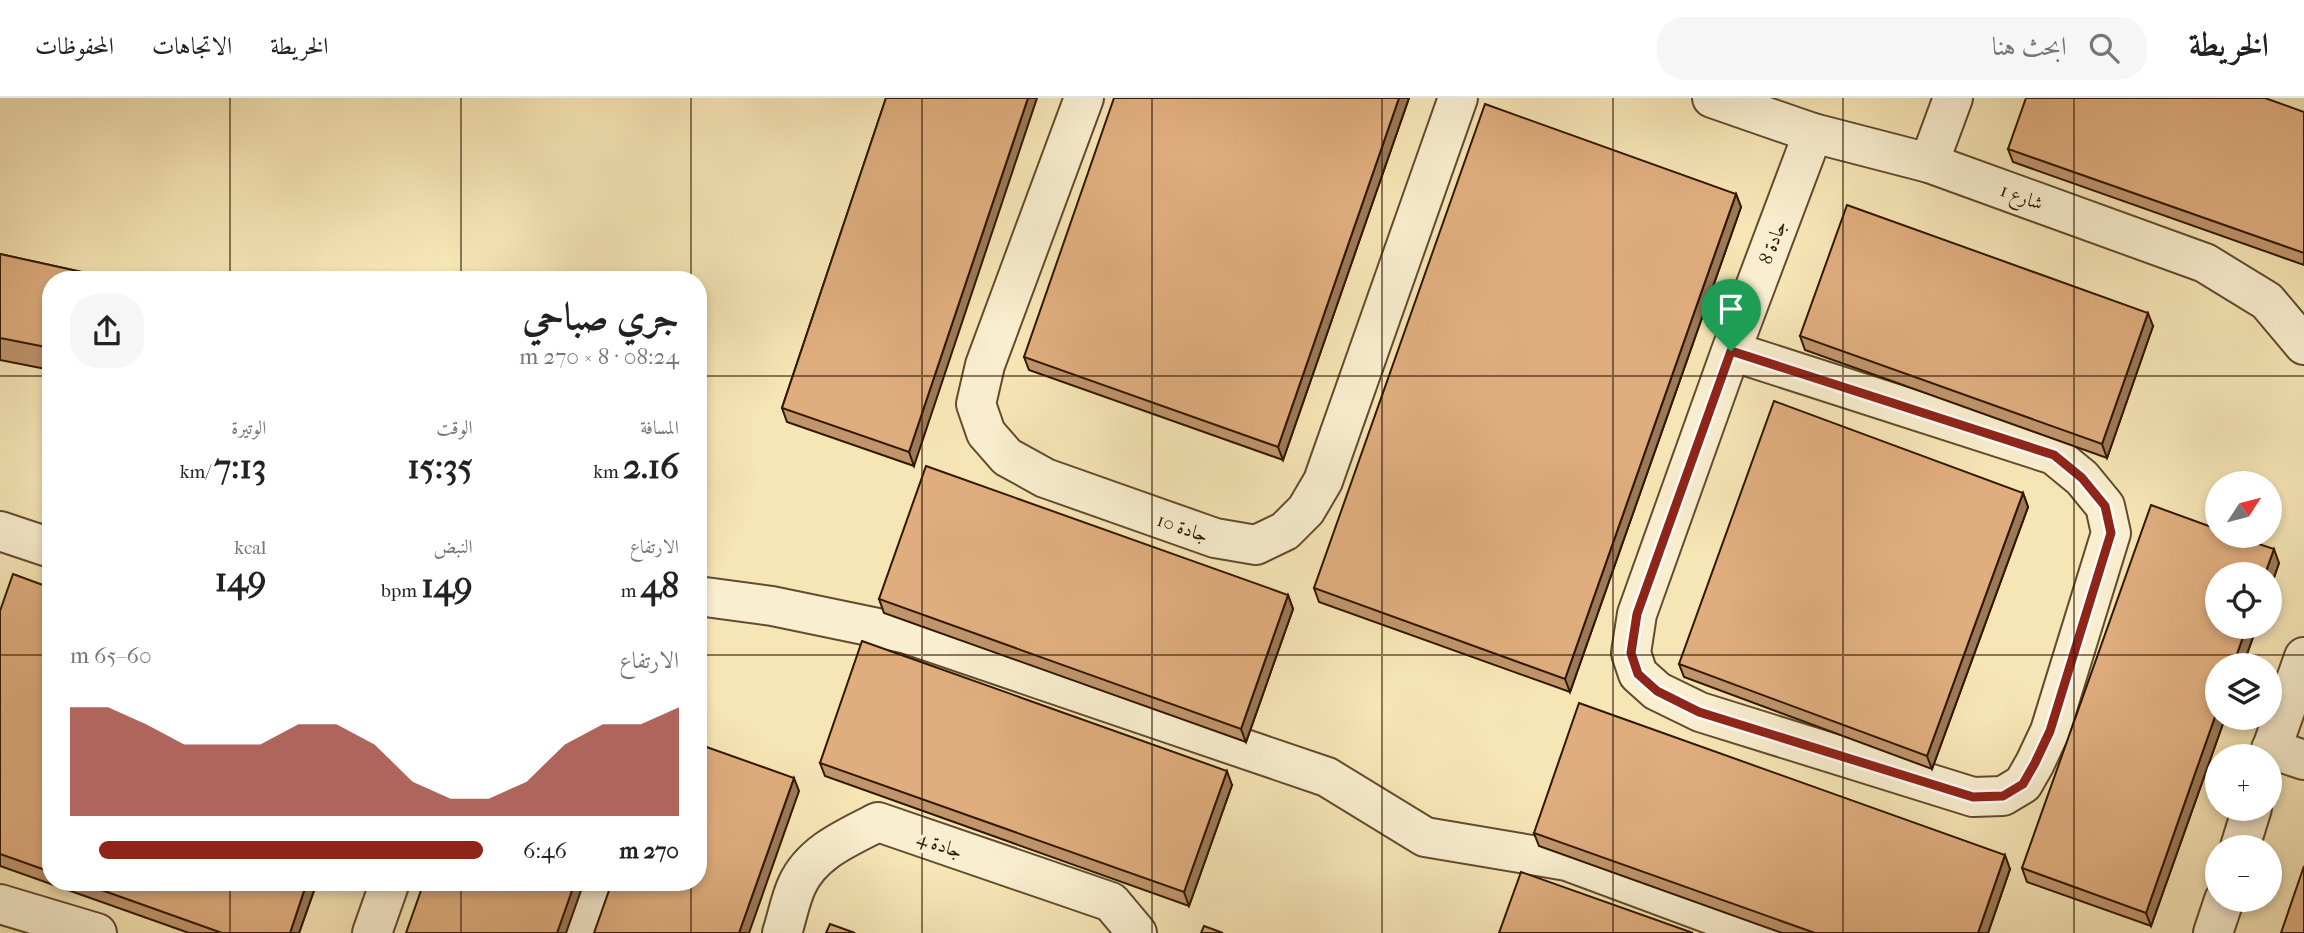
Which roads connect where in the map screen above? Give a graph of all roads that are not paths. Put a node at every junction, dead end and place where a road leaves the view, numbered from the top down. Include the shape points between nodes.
1 (1084, 98) edge
2 (1458, 98) edge
3 (1712, 98) edge
4 (1953, 98) edge
5 (1814, 133) junction
6 (1929, 163) junction
7 (2304, 345) edge
8 (1731, 351) junction
9 (0, 531) edge
10 (42, 545) edge
11 (707, 600) edge
12 (2304, 657) edge
13 (2282, 755) edge
14 (387, 891) edge
15 (599, 891) edge
16 (0, 904) edge
17 (2220, 912) edge
18 (97, 933) edge
19 (372, 933) edge
20 (584, 933) edge
21 (782, 933) edge
22 (1137, 933) edge
23 (1761, 933) edge
24 (2213, 933) edge

1 - 2 street, جادة 10 via 985,365 976,404 986,433 1007,457 1045,478 1215,538 1256,545 1285,531 1306,510 1323,481
3 - 5 street, شارع 1
4 - 6 street
5 - 6 street, شارع 1
5 - 8 street, جادة 8
6 - 7 street, شارع 1 via 2205,264 2267,301
8 - 8 street, جادة 8 via 1637,614 1631,653 1638,674 1657,691 1699,712 1973,797 2003,796 2023,784 2050,731 2111,533 2105,506 2082,478 2054,455
9 - 10 street
11 - 23 street via 772,606 907,634 1327,777 1425,836 1567,861
12 - 13 street
14 - 19 street
15 - 20 street
16 - 18 street
17 - 24 street
21 - 22 street, جادة 4 via 797,885 817,856 878,822 1111,902

